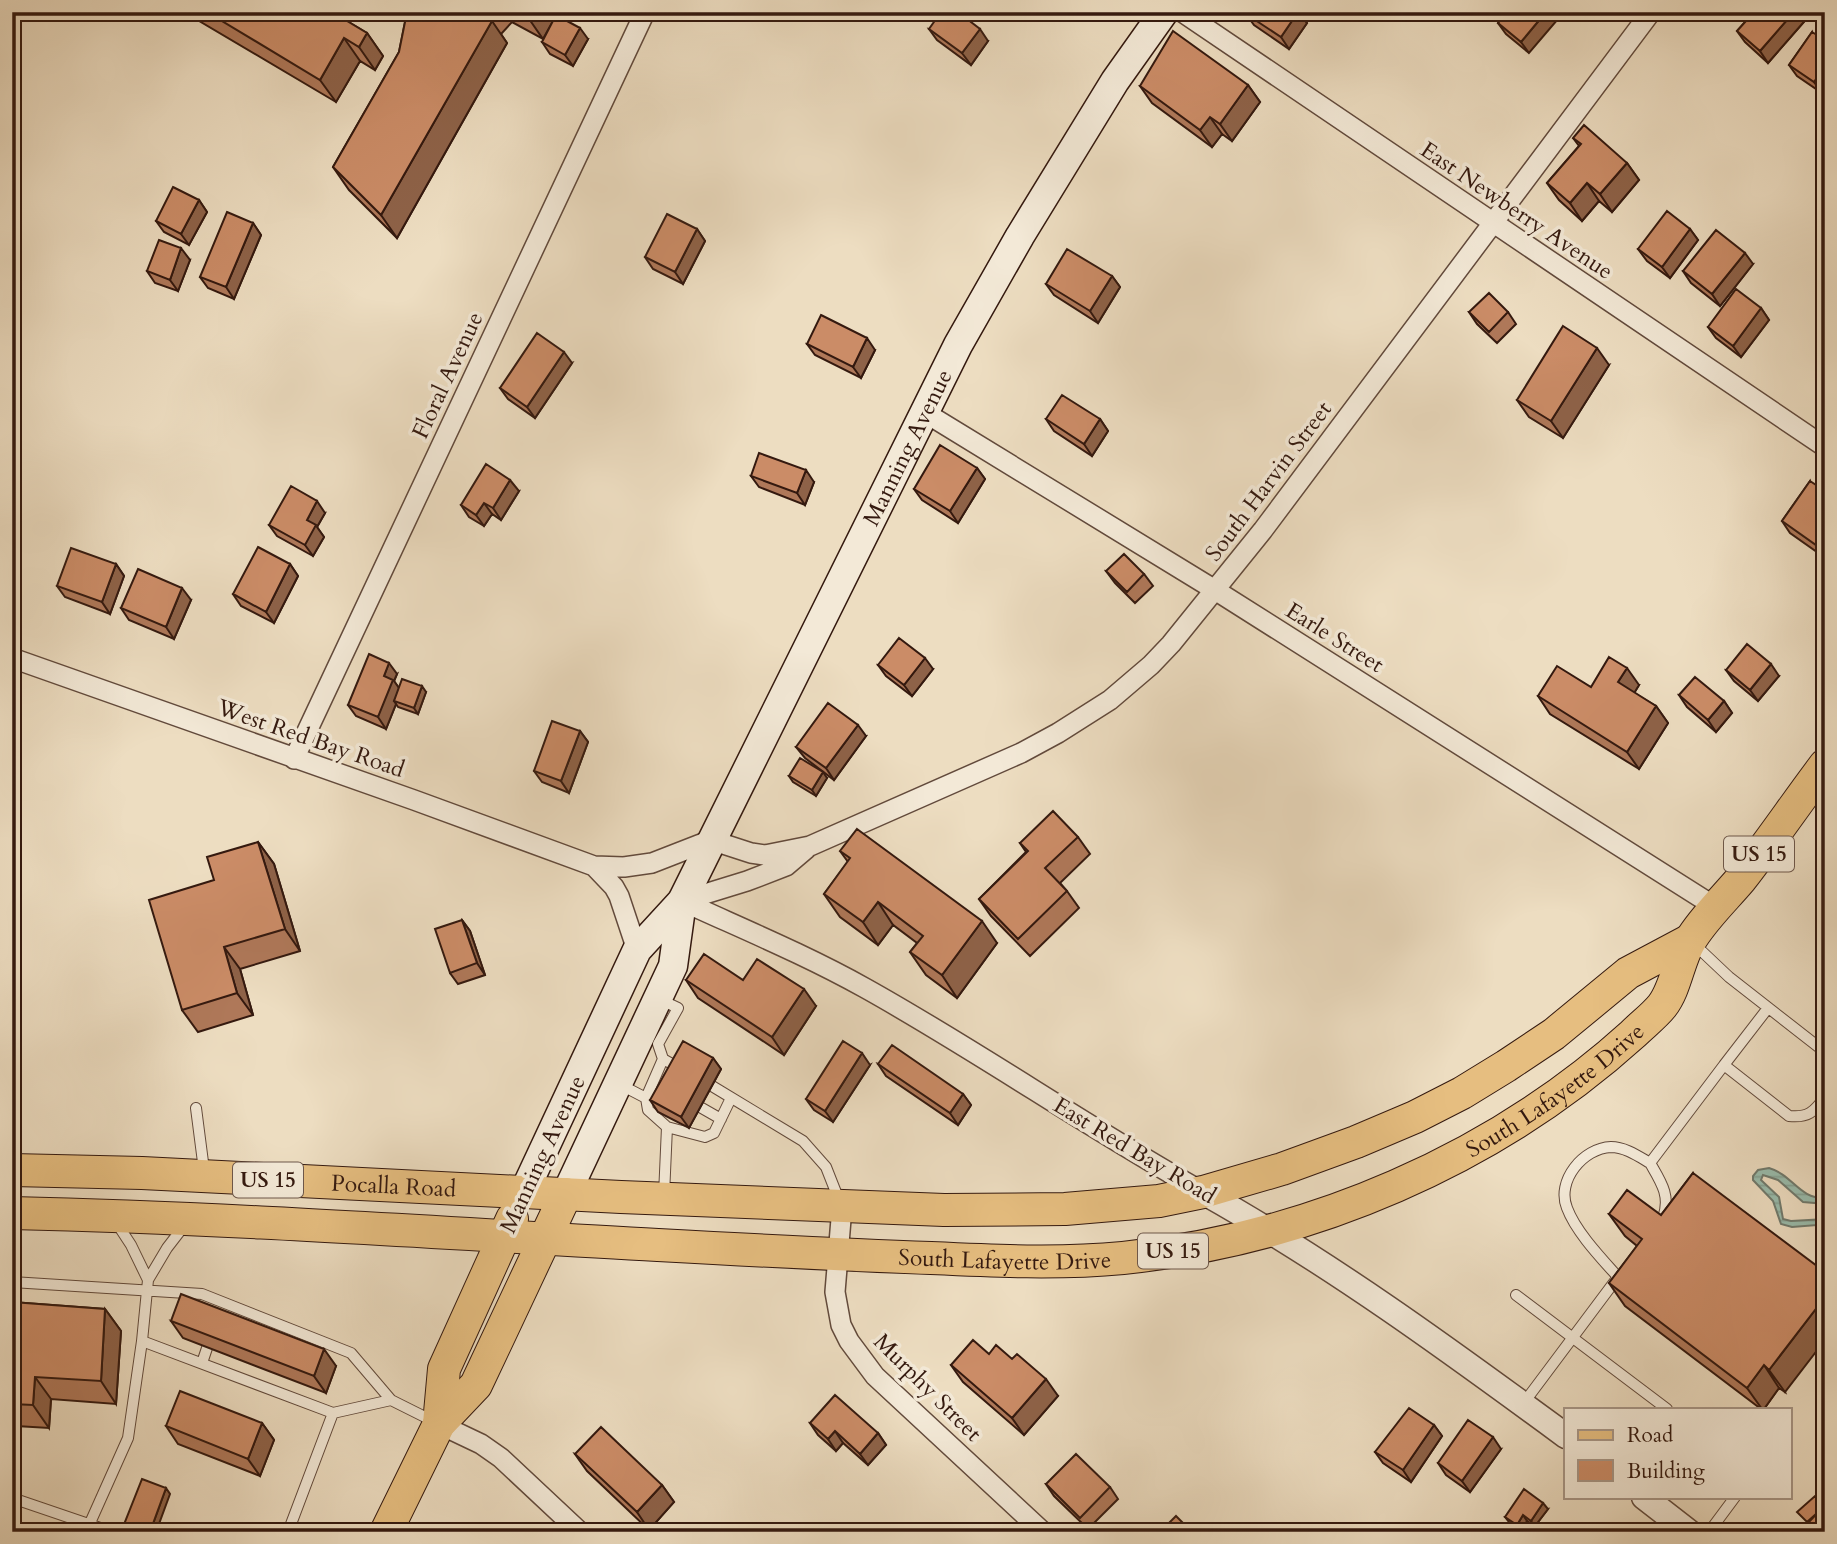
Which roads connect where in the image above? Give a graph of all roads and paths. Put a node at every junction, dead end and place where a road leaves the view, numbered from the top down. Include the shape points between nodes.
1 (645, 12) edge
2 (1164, 12) edge
3 (1182, 12) edge
4 (1651, 12) edge
5 (1492, 224) junction
6 (924, 411) junction
7 (1825, 447) edge
8 (1215, 590) junction
9 (12, 658) edge
10 (294, 759) junction
11 (1825, 765) edge
12 (711, 840) junction
13 (810, 846) junction
14 (594, 866) junction
15 (682, 901) junction
16 (1717, 908) junction
17 (1690, 940) junction
18 (637, 950) junction
19 (658, 998) junction
20 (1768, 1008) junction
21 (1825, 1052) edge
22 (663, 1059) junction
23 (1724, 1065) junction
24 (681, 1069) edge
25 (617, 1083) junction
26 (712, 1086) dead end
27 (1825, 1097) edge
28 (646, 1098) junction
29 (731, 1098) junction
30 (700, 1107) dead end
31 (196, 1108) dead end
32 (721, 1119) junction
33 (667, 1127) junction
34 (1650, 1163) junction
35 (12, 1170) edge
36 (205, 1177) junction
37 (524, 1192) junction
38 (1203, 1192) junction
39 (566, 1194) junction
40 (664, 1199) junction
41 (842, 1207) junction
42 (12, 1213) edge
43 (112, 1216) junction
44 (190, 1219) junction
45 (1659, 1224) edge
46 (1271, 1230) junction
47 (504, 1236) junction
48 (545, 1239) junction
49 (838, 1255) junction
50 (1625, 1268) edge
51 (1618, 1277) junction
52 (12, 1282) edge
53 (147, 1285) junction
54 (1517, 1295) dead end
55 (1573, 1337) junction
56 (142, 1341) junction
57 (207, 1348) edge
58 (202, 1363) junction
59 (391, 1400) junction
60 (1523, 1405) junction
61 (1666, 1408) edge
62 (333, 1413) junction
63 (439, 1424) junction
64 (1564, 1435) edge
65 (12, 1498) edge
66 (1645, 1498) edge
67 (1734, 1498) edge
68 (90, 1523) junction
69 (112, 1532) edge
70 (288, 1532) edge
71 (386, 1532) edge
72 (580, 1532) edge
73 (1043, 1532) edge
74 (1689, 1532) edge
75 (1709, 1532) edge

1 - 10 street, Floral Avenue
2 - 6 main road, Manning Avenue via 1115,81 1020,236
3 - 5 street, East Newberry Avenue
4 - 5 street, South Harvin Street
5 - 7 street, East Newberry Avenue
5 - 8 street, South Harvin Street
6 - 8 street, Earle Street
6 - 12 main road, Manning Avenue
8 - 13 street, South Harvin Street via 1151,665 1110,700 1058,733
8 - 16 street, Earle Street
9 - 10 street, West Red Bay Road
10 - 14 street, West Red Bay Road
11 - 16 main road, South Lafayette Drive / US 15
12 - 13 street, South Harvin Street via 765,855
12 - 14 street, West Red Bay Road via 652,863
12 - 15 main road, Manning Avenue
13 - 15 street, South Harvin Street via 786,866
14 - 18 street, West Red Bay Road via 614,887
15 - 18 main road, Manning Avenue
15 - 19 main road, Manning Avenue via 673,966
15 - 38 street, East Red Bay Road via 863,986
16 - 17 main road, South Lafayette Drive / US 15
17 - 20 lane
17 - 38 main road, South Lafayette Drive / US 15 via 1628,973 1554,1034 1462,1093 1356,1142
17 - 46 main road, South Lafayette Drive / US 15 via 1664,1004 1537,1108 1474,1147 1384,1191
18 - 37 main road, Manning Avenue
19 - 22 lane via 678,1009 658,1044
19 - 25 main road, Manning Avenue
20 - 21 lane
20 - 23 lane
22 - 24 lane
22 - 28 lane via 658,1083
23 - 27 lane via 1789,1116 1812,1114
23 - 34 lane
25 - 28 lane
25 - 39 main road, Manning Avenue
26 - 29 lane
28 - 33 lane via 648,1110
29 - 32 lane
29 - 41 lane via 803,1141 825,1167
30 - 32 lane
31 - 36 lane
32 - 33 lane via 714,1133 705,1137
33 - 40 lane
34 - 45 lane via 1668,1203
34 - 51 lane via 1632,1152 1610,1147 1588,1154 1572,1169 1566,1188 1566,1207
35 - 36 main road, Pocalla Road / US 15
36 - 37 main road, Pocalla Road / US 15
37 - 39 main road, Pocalla Road / US 15
37 - 47 main road, Manning Avenue
38 - 41 main road, South Lafayette Drive / US 15 via 1159,1201 1065,1209
38 - 46 street, East Red Bay Road
39 - 40 main road, South Lafayette Drive / US 15
39 - 48 main road, Manning Avenue
40 - 41 main road, South Lafayette Drive / US 15
41 - 49 street, Murphy Street
42 - 43 main road, Pocalla Road / US 15
43 - 44 main road, Pocalla Road / US 15
43 - 53 lane via 131,1245
44 - 47 main road, Pocalla Road / US 15
44 - 53 lane
46 - 49 main road, South Lafayette Drive / US 15 via 1190,1249 1120,1258 1046,1261
46 - 60 street, East Red Bay Road
47 - 48 main road, South Lafayette Drive / US 15
47 - 63 main road, Manning Avenue via 444,1368
48 - 49 main road, South Lafayette Drive / US 15
48 - 63 main road, Manning Avenue via 476,1385
49 - 73 street, Murphy Street via 836,1308 861,1359
50 - 51 lane
51 - 55 lane
52 - 53 lane
53 - 56 lane
53 - 59 lane via 202,1294 222,1307 351,1353
54 - 55 lane
55 - 60 lane
55 - 61 lane
56 - 58 lane
56 - 68 lane via 128,1438
57 - 58 lane
58 - 62 lane via 232,1370
59 - 62 lane
59 - 63 lane
60 - 64 street, East Red Bay Road
62 - 70 lane
63 - 71 main road, Manning Avenue
63 - 72 street via 501,1458
65 - 68 lane
66 - 74 street
67 - 75 lane
68 - 69 lane

